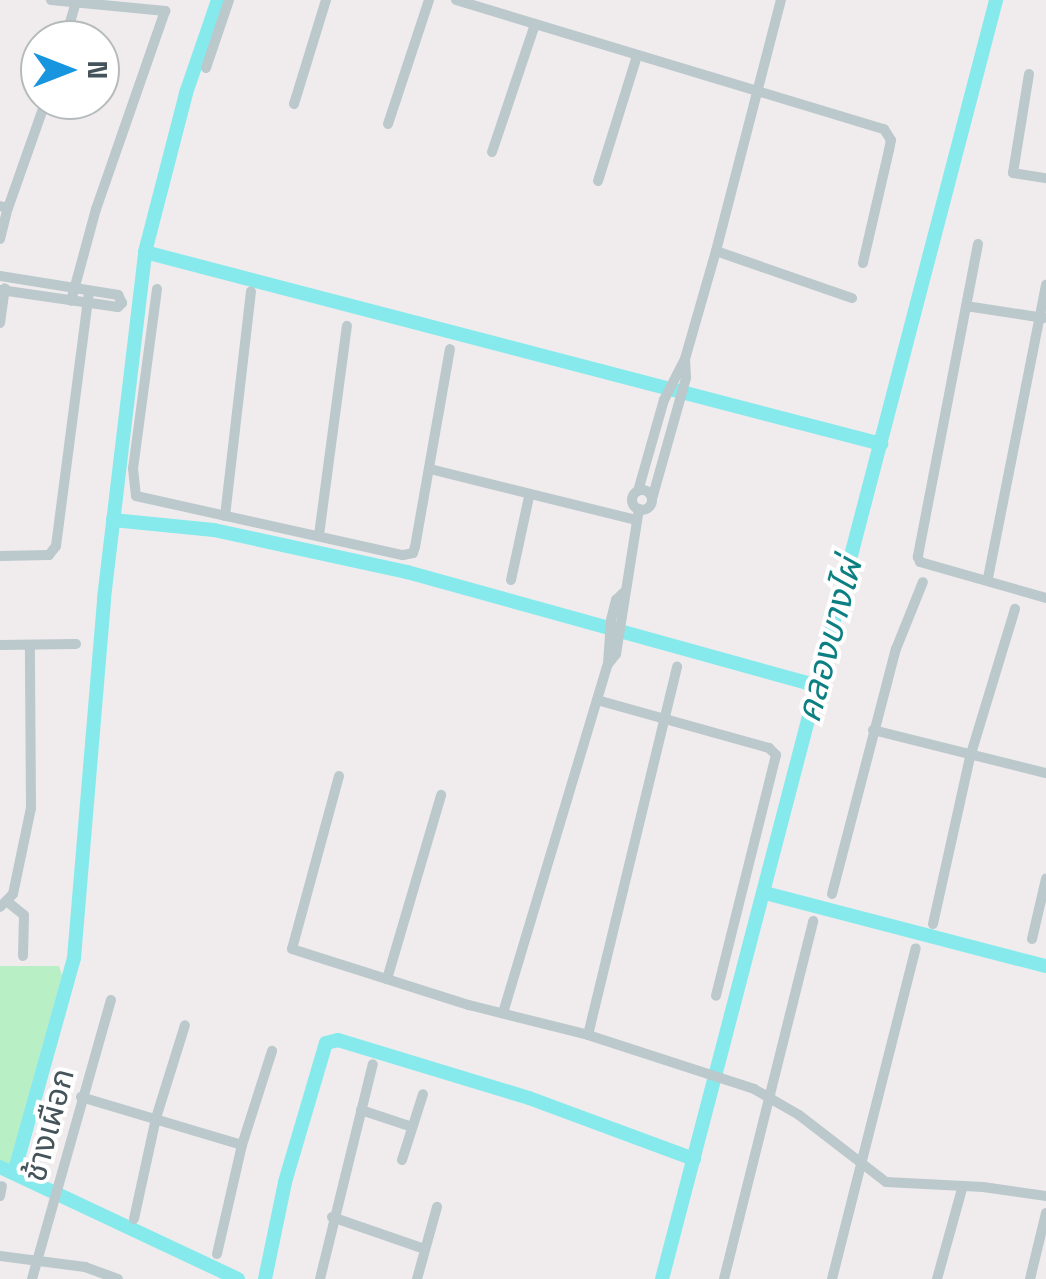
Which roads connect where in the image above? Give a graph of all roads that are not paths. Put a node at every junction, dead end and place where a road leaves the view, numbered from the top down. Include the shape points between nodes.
1 (51, 0) edge
2 (171, 0) edge
3 (229, 0) edge
4 (326, 0) edge
5 (428, 0) edge
6 (456, 0) edge
7 (780, 0) edge
8 (76, 2) edge
9 (165, 11) junction
10 (535, 24) junction
11 (637, 56) junction
12 (206, 68) dead end
13 (1028, 74) dead end
14 (755, 91) junction
15 (294, 104) dead end
16 (38, 120) edge
17 (388, 124) dead end
18 (492, 152) dead end
19 (1046, 178) edge
20 (598, 181) dead end
21 (4, 207) edge
22 (0, 238) edge
23 (978, 244) dead end
24 (716, 251) junction
25 (863, 263) dead end
26 (3, 276) edge
27 (1046, 285) edge
28 (74, 288) junction
29 (157, 289) dead end
30 (2, 290) edge
31 (89, 290) junction
32 (251, 292) dead end
33 (852, 298) dead end
34 (71, 302) junction
35 (87, 304) junction
36 (966, 306) junction
37 (1043, 318) edge
38 (0, 322) edge
39 (347, 326) dead end
40 (450, 349) dead end
41 (685, 360) junction
42 (655, 427) junction
43 (670, 432) junction
44 (430, 470) junction
45 (638, 492) junction
46 (528, 496) junction
47 (652, 499) junction
48 (638, 514) junction
49 (225, 516) junction
50 (319, 534) junction
51 (0, 556) edge
52 (988, 578) junction
53 (511, 580) dead end
54 (923, 582) dead end
55 (624, 594) junction
56 (1046, 598) edge
57 (1015, 609) dead end
58 (613, 642) junction
59 (76, 644) dead end
60 (0, 645) edge
61 (30, 645) junction
62 (677, 667) dead end
63 (597, 700) junction
64 (665, 720) junction
65 (872, 730) junction
66 (970, 756) junction
67 (1046, 774) edge
68 (339, 776) dead end
69 (441, 795) dead end
70 (1046, 879) edge
71 (832, 894) dead end
72 (5, 905) edge
73 (813, 921) dead end
74 (933, 924) dead end
75 (1032, 939) dead end
76 (916, 948) dead end
77 (23, 956) dead end
78 (388, 979) junction
79 (716, 996) dead end
80 (111, 1000) dead end
81 (503, 1012) junction
82 (185, 1025) dead end
83 (588, 1035) junction
84 (272, 1052) dead end
85 (373, 1064) dead end
86 (423, 1094) dead end
87 (769, 1096) junction
88 (81, 1098) junction
89 (361, 1110) junction
90 (156, 1118) junction
91 (412, 1127) junction
92 (242, 1145) junction
93 (402, 1160) dead end
94 (862, 1167) junction
95 (962, 1189) junction
96 (1046, 1196) edge
97 (437, 1206) dead end
98 (1046, 1214) edge
99 (332, 1217) junction
100 (134, 1219) dead end
101 (425, 1249) junction
102 (217, 1254) dead end
103 (0, 1256) edge
104 (35, 1264) junction
105 (32, 1279) edge
106 (118, 1279) edge
107 (320, 1279) edge
108 (417, 1279) edge
109 (724, 1279) edge
110 (832, 1279) edge
111 (936, 1279) edge
112 (1030, 1279) edge

1 - 8 street
2 - 9 street
3 - 12 street
4 - 15 street
5 - 17 street
6 - 10 street
7 - 14 street
8 - 9 street
9 - 28 street
10 - 11 street
10 - 18 street
11 - 14 street
11 - 20 street
13 - 19 street via 1013,174
14 - 24 street
14 - 25 street via 888,132
16 - 21 street
21 - 22 street
23 - 36 street
24 - 33 street
24 - 41 street
26 - 28 street
26 - 30 street
27 - 37 street
28 - 31 street
28 - 34 street
29 - 49 street via 133,492
30 - 34 street
30 - 38 street
31 - 35 street
31 - 35 street via 118,295 122,302 118,308
32 - 49 street
34 - 35 street
35 - 51 street via 56,546 49,555
36 - 37 street
36 - 52 street via 917,553 920,562
37 - 52 street
39 - 50 street
40 - 44 street
41 - 42 street
41 - 43 street
42 - 43 street
42 - 45 street
43 - 47 street
44 - 46 street
44 - 50 street via 409,555
45 - 47 street
45 - 48 street via 632,498
46 - 48 street
46 - 53 street
47 - 48 street
48 - 55 street
49 - 50 street
52 - 56 street
54 - 65 street
55 - 58 street via 624,622
55 - 58 street via 611,620
57 - 66 street
58 - 63 street
59 - 61 street
60 - 61 street
61 - 72 street via 30,808
62 - 64 street
63 - 64 street
63 - 81 street
64 - 79 street via 776,755
64 - 83 street
65 - 66 street
65 - 71 street
66 - 67 street
66 - 74 street
68 - 78 street via 290,946
69 - 78 street
70 - 75 street
72 - 77 street via 24,915
73 - 87 street
76 - 94 street
78 - 81 street
80 - 88 street, ช้างเผือก
81 - 83 street
82 - 90 street
83 - 87 street
84 - 92 street
85 - 89 street
86 - 91 street
87 - 94 street
87 - 109 street
88 - 90 street
88 - 104 street, ช้างเผือก
89 - 91 street
89 - 99 street
90 - 92 street
90 - 100 street
91 - 93 street
92 - 102 street
94 - 95 street via 886,1182
94 - 110 street
95 - 96 street
95 - 111 street
97 - 101 street
98 - 112 street
99 - 101 street
99 - 107 street
101 - 108 street
103 - 104 street
104 - 105 street, ช้างเผือก
104 - 106 street via 85,1267

